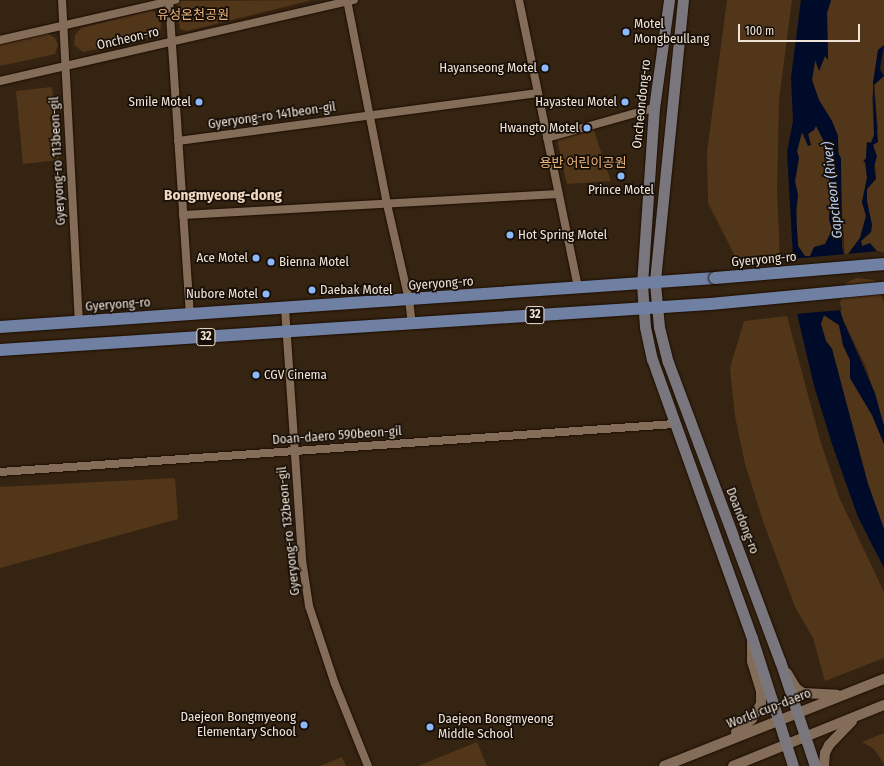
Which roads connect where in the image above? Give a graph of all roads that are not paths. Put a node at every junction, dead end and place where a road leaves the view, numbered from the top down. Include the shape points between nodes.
1 (62, 0) edge
2 (171, 0) edge
3 (349, 0) edge
4 (519, 0) edge
5 (668, 0) edge
6 (683, 0) edge
7 (64, 26) junction
8 (0, 40) edge
9 (171, 42) junction
10 (65, 66) junction
11 (0, 81) edge
12 (538, 93) junction
13 (654, 108) junction
14 (370, 116) junction
15 (547, 138) junction
16 (178, 141) junction
17 (558, 194) junction
18 (387, 204) junction
19 (183, 215) junction
20 (884, 264) edge
21 (655, 283) junction
22 (642, 284) junction
23 (578, 288) junction
24 (884, 288) edge
25 (410, 300) junction
26 (658, 307) junction
27 (284, 308) junction
28 (644, 308) junction
29 (190, 314) junction
30 (79, 321) junction
31 (412, 323) junction
32 (0, 327) edge
33 (286, 332) junction
34 (0, 350) edge
35 (675, 424) junction
36 (294, 451) junction
37 (0, 472) edge
38 (752, 638) junction
39 (780, 661) junction
40 (884, 679) edge
41 (843, 695) junction
42 (884, 705) edge
43 (796, 712) junction
44 (858, 716) junction
45 (779, 718) junction
46 (805, 737) junction
47 (728, 739) junction
48 (786, 744) junction
49 (735, 765) edge
50 (368, 766) edge
51 (664, 766) edge
52 (749, 766) edge
53 (794, 766) edge
54 (815, 766) edge
55 (824, 766) edge

1 - 7 street, Gyeryong-ro 113beon-gil
2 - 7 street
2 - 9 street
3 - 9 street, Oncheon-ro
3 - 14 street
4 - 12 street
5 - 13 main road, Oncheondong-ro
6 - 21 main road
7 - 8 street
7 - 10 street, Gyeryong-ro 113beon-gil
9 - 10 street, Oncheon-ro
9 - 16 street
10 - 11 street, Oncheon-ro
10 - 30 street, Gyeryong-ro 113beon-gil
12 - 14 street, Gyeryong-ro 141beon-gil
12 - 15 street
13 - 15 street
13 - 22 main road, Oncheondong-ro
14 - 16 street, Gyeryong-ro 141beon-gil
14 - 18 street
15 - 17 street
16 - 19 street
17 - 18 street
17 - 23 street
18 - 19 street
18 - 25 street
19 - 29 street
20 - 21 main road, Gyeryong-ro / 32, bridge
21 - 22 main road, Gyeryong-ro / 32
21 - 26 main road, Doandong-ro
22 - 23 main road, Gyeryong-ro / 32
22 - 28 main road
23 - 25 main road, Gyeryong-ro / 32
24 - 26 main road, 32
25 - 27 main road, Gyeryong-ro / 32
25 - 31 street
26 - 28 main road, 32
26 - 39 main road, Doandong-ro via 668,362
27 - 29 main road, Gyeryong-ro / 32
27 - 33 street, Gyeryong-ro 132beon-gil
28 - 31 main road, 32
28 - 35 main road via 652,359
29 - 30 main road, Gyeryong-ro / 32
30 - 32 main road, Gyeryong-ro / 32
31 - 33 main road, 32
33 - 34 main road, 32
33 - 36 street, Gyeryong-ro 132beon-gil
35 - 36 street, Doan-daero 590beon-gil
35 - 38 main road
36 - 37 street, Doan-daero 590beon-gil
36 - 50 street, Gyeryong-ro 132beon-gil via 302,560 309,606 335,684
38 - 45 main road
38 - 47 street via 752,661 761,690 761,704 752,719
39 - 41 street via 803,693
39 - 43 main road, Doandong-ro
40 - 41 street, World cup-daero
41 - 43 street, World cup-daero
42 - 44 street
43 - 45 street, World cup-daero
43 - 46 main road, Doandong-ro
44 - 46 street
44 - 55 street via 829,745 825,753
45 - 47 street, World cup-daero
45 - 48 main road
46 - 48 street
46 - 54 main road, Doandong-ro
47 - 51 street, World cup-daero
48 - 49 street
48 - 53 main road
49 - 52 street

